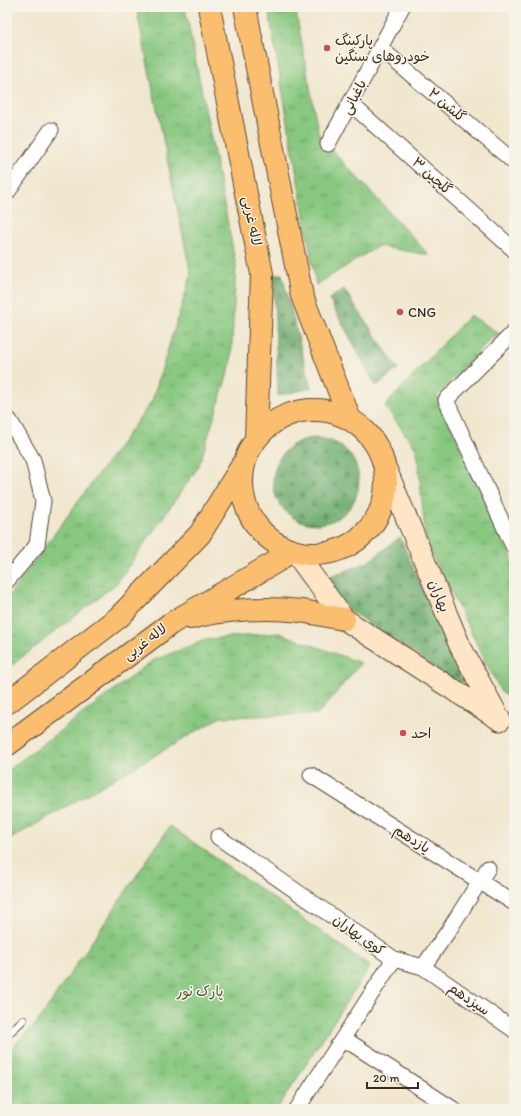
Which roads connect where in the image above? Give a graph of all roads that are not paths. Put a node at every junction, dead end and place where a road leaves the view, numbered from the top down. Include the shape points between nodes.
1 (209, 7) edge
2 (244, 7) edge
3 (402, 7) edge
4 (380, 48) junction
5 (350, 103) junction
6 (51, 130) dead end
7 (328, 144) dead end
8 (514, 162) edge
9 (7, 192) edge
10 (514, 250) edge
11 (512, 339) edge
12 (7, 418) edge
13 (349, 418) junction
14 (256, 438) junction
15 (244, 461) junction
16 (386, 469) junction
17 (514, 548) edge
18 (292, 551) junction
19 (7, 581) edge
20 (344, 619) junction
21 (170, 624) junction
22 (7, 703) edge
23 (507, 725) edge
24 (7, 745) edge
25 (311, 775) dead end
26 (218, 837) dead end
27 (488, 868) dead end
28 (480, 881) junction
29 (514, 903) edge
30 (394, 959) junction
31 (423, 968) junction
32 (23, 1020) dead end
33 (514, 1030) edge
34 (7, 1035) edge
35 (343, 1038) junction
36 (297, 1109) edge
37 (453, 1109) edge

1 - 14 main road, لاله غربی via 262,274
2 - 13 main road via 302,296
3 - 4 street, باغبانی
4 - 5 street, باغبانی
4 - 8 street, گلشن ۲
5 - 7 street, باغبانی
5 - 10 street, گلچین ۳
6 - 9 street
11 - 17 street via 446,400
12 - 19 street via 33,460 43,501 37,545
13 - 14 main road via 329,410 309,409 289,413 270,423
13 - 16 main road via 366,431 379,448
14 - 15 main road
15 - 18 main road via 242,484 246,506 257,526 273,542
15 - 22 main road via 200,534 119,617
16 - 18 main road via 386,494 378,517 363,536 342,549 318,555
16 - 23 main road, بهاران via 460,646
18 - 20 main road, بهاران
18 - 21 main road, لاله غربی
20 - 21 main road via 302,611 266,609 204,614
20 - 23 main road, بهاران
21 - 24 main road, لاله غربی
25 - 28 street, یازدهم
26 - 30 street, کوی بهاران
27 - 28 street
28 - 29 street, یازدهم
28 - 31 street
30 - 31 street, سیزدهم
30 - 35 street, کوی بهاران
31 - 33 street, سیزدهم
32 - 34 lane
35 - 36 street, کوی بهاران
35 - 37 street

